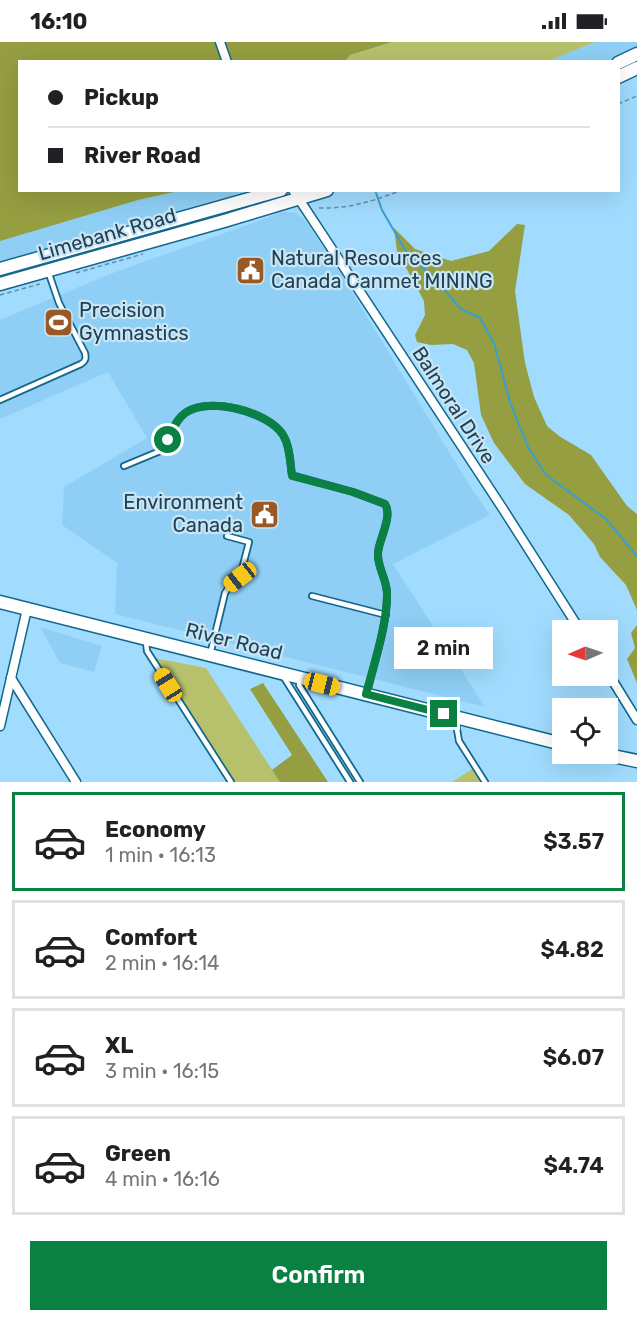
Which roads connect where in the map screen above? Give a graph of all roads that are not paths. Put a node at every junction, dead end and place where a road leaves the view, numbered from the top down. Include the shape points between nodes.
1 (220, 42) edge
2 (637, 54) edge
3 (226, 60) edge
4 (620, 62) edge
5 (637, 68) edge
6 (620, 75) edge
7 (274, 192) edge
8 (315, 192) edge
9 (296, 195) edge
10 (0, 269) edge
11 (47, 271) junction
12 (0, 284) edge
13 (0, 400) edge
14 (124, 466) dead end
15 (228, 536) dead end
16 (312, 596) dead end
17 (0, 602) edge
18 (27, 609) junction
19 (386, 615) junction
20 (574, 620) edge
21 (146, 639) junction
22 (210, 655) junction
23 (281, 674) junction
24 (12, 678) junction
25 (301, 678) junction
26 (616, 686) edge
27 (366, 694) junction
28 (454, 717) junction
29 (637, 720) edge
30 (0, 726) edge
31 (552, 742) edge
32 (618, 757) edge
33 (637, 761) edge
34 (76, 782) edge
35 (231, 782) edge
36 (350, 782) edge
37 (360, 782) edge
38 (485, 782) edge

1 - 3 street
2 - 4 main road
5 - 6 main road
7 - 10 main road, Limebank Road
8 - 9 main road, Limebank Road
9 - 11 main road, Limebank Road
9 - 20 street, Balmoral Drive
11 - 12 main road, Limebank Road
11 - 13 lane via 86,358 81,364
14 - 19 lane via 165,449 182,415 197,407 225,407 261,417 282,432 292,476 353,492 387,507 378,557 387,590
15 - 22 lane via 249,542 240,577 225,593
16 - 19 lane
17 - 18 main road, River Road
18 - 21 main road, River Road
18 - 24 street
19 - 27 lane
21 - 22 main road, River Road
21 - 35 lane via 147,651
22 - 23 main road, River Road
23 - 25 main road, River Road
23 - 36 lane
24 - 30 street
24 - 34 street
25 - 27 main road, River Road
25 - 37 lane via 299,685
26 - 29 street
27 - 28 main road, River Road
28 - 31 main road, River Road
28 - 38 lane via 459,741
32 - 33 main road

